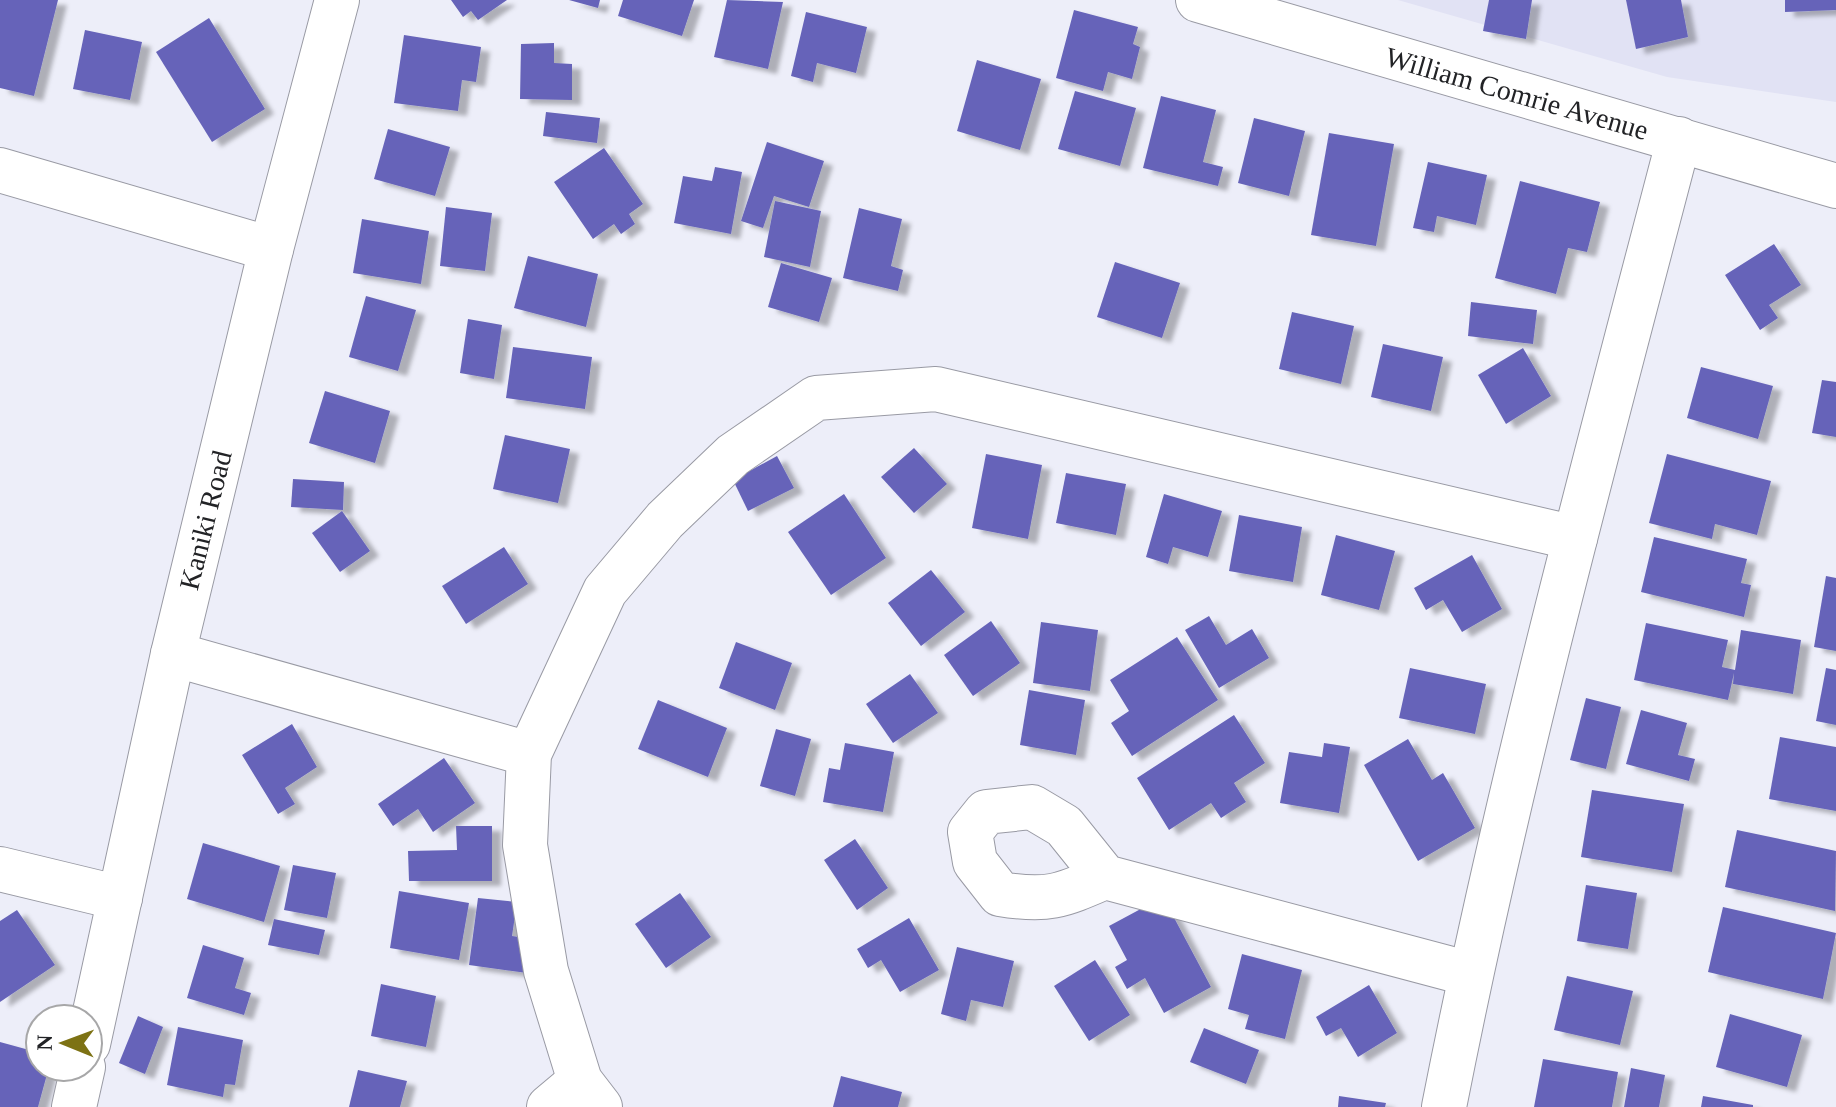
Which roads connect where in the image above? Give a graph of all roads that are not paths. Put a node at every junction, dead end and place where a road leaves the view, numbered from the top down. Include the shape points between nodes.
1 (337, 0) edge
2 (1198, 0) edge
3 (1679, 139) junction
4 (0, 170) edge
5 (1836, 186) edge
6 (271, 249) junction
7 (1575, 538) junction
8 (173, 654) junction
9 (529, 754) junction
10 (0, 869) edge
11 (1105, 877) dead end
12 (120, 898) junction
13 (1470, 974) junction
14 (97, 1003) edge
15 (79, 1083) edge
16 (576, 1098) edge
17 (74, 1107) edge
18 (1444, 1107) edge

1 - 6 street, Kaniki Road
2 - 3 street, William Comrie Avenue
3 - 5 street, William Comrie Avenue
3 - 7 street
4 - 6 street
6 - 8 street, Kaniki Road
7 - 9 street via 936,389 816,398 733,455 665,520 605,591
7 - 13 street
8 - 9 street
8 - 12 street, Kaniki Road
9 - 16 street via 525,845 546,971
10 - 12 street
11 - 13 street
12 - 14 street, Kaniki Road
13 - 18 street
15 - 17 street

